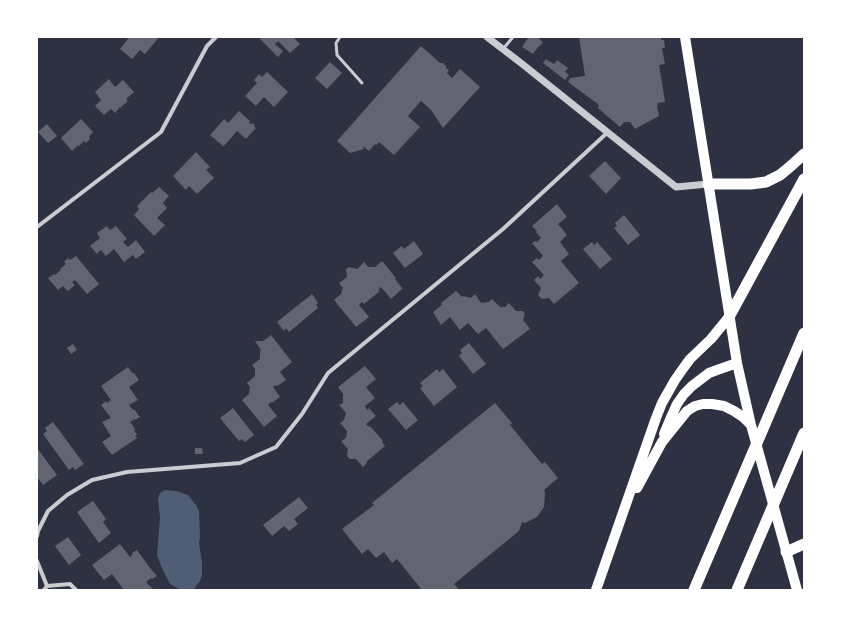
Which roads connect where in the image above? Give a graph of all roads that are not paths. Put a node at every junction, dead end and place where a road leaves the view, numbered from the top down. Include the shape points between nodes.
1 (216, 37) edge
2 (340, 37) edge
3 (487, 37) edge
4 (513, 37) edge
5 (684, 37) edge
6 (503, 49) junction
7 (362, 83) dead end
8 (608, 132) junction
9 (804, 154) edge
10 (804, 179) edge
11 (708, 184) junction
12 (37, 227) edge
13 (729, 317) junction
14 (804, 333) edge
15 (737, 363) junction
16 (751, 426) junction
17 (804, 433) edge
18 (662, 442) junction
19 (621, 516) junction
20 (37, 536) edge
21 (804, 544) edge
22 (786, 552) junction
23 (37, 561) edge
24 (46, 588) edge
25 (76, 590) edge
26 (596, 590) edge
27 (694, 590) edge
28 (737, 590) edge
29 (797, 590) edge

1 - 12 street via 208,46 161,132
2 - 7 lane via 336,43 337,55
3 - 6 street
4 - 6 lane
5 - 11 main road
6 - 8 street
8 - 11 street via 676,187
8 - 20 street via 503,229 328,373 302,414 276,447 240,462 127,472 92,480 67,495 48,511
9 - 11 highway via 780,175 766,182
10 - 13 highway
11 - 13 main road
13 - 15 main road
13 - 19 main road via 690,359 668,391
14 - 27 highway
15 - 16 main road
15 - 18 main road via 709,373 684,394 677,404
16 - 18 main road via 724,406 703,404 687,411
16 - 22 main road
17 - 28 highway
18 - 19 main road
19 - 26 main road
21 - 22 highway
22 - 29 main road
23 - 24 street
24 - 25 street via 70,584

